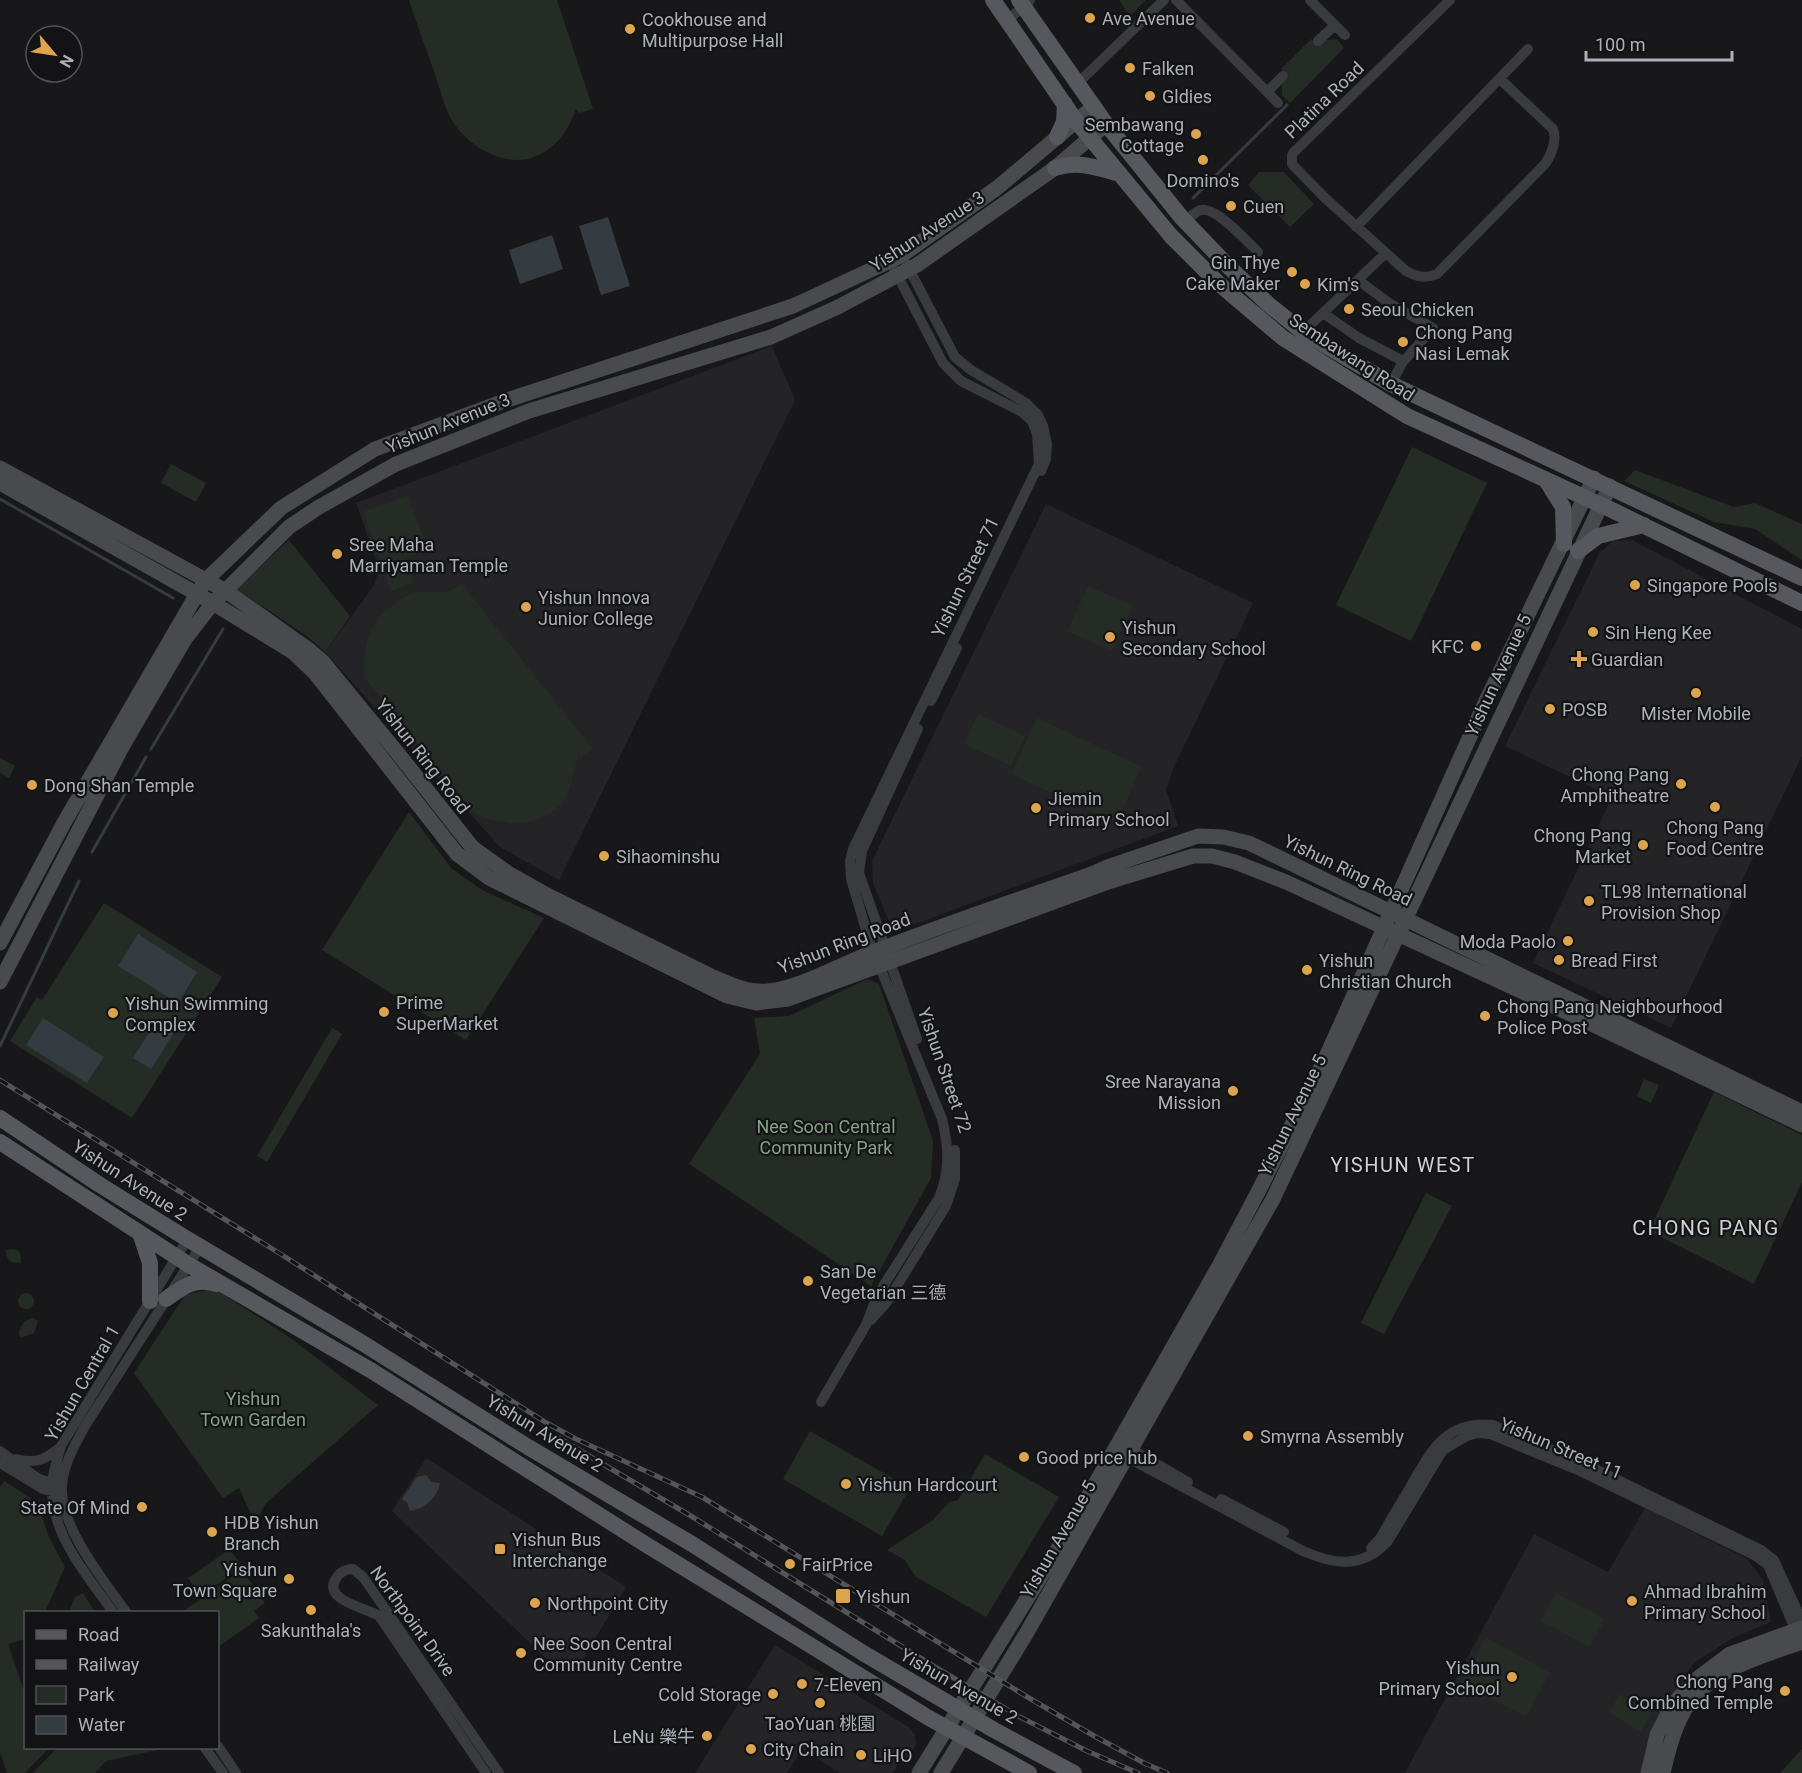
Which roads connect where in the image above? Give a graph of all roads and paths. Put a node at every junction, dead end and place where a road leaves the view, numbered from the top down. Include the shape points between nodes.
1 (1164, 0) edge
2 (1176, 0) edge
3 (1310, 0) edge
4 (1450, 0) edge
5 (1022, 2) edge
6 (1001, 10) edge
7 (1335, 25) junction
8 (1346, 36) dead end
9 (1318, 41) dead end
10 (1528, 49) dead end
11 (1283, 76) dead end
12 (1500, 79) junction
13 (1078, 83) junction
14 (1267, 92) junction
15 (1278, 103) dead end
16 (1065, 104) junction
17 (1093, 107) junction
18 (1076, 121) junction
19 (1106, 124) junction
20 (1057, 137) junction
21 (1090, 137) junction
22 (1055, 168) junction
23 (1120, 174) junction
24 (1185, 221) junction
25 (1356, 227) junction
26 (1258, 252) dead end
27 (1386, 253) junction
28 (896, 258) junction
29 (903, 273) junction
30 (1358, 280) junction
31 (1323, 313) junction
32 (1303, 332) junction
33 (1402, 363) junction
34 (968, 368) junction
35 (961, 381) junction
36 (1391, 384) junction
37 (0, 468) edge
38 (1594, 478) junction
39 (1546, 480) junction
40 (0, 483) edge
41 (1610, 486) junction
42 (1586, 497) junction
43 (1601, 504) junction
44 (1644, 525) junction
45 (1571, 547) junction
46 (1802, 578) edge
47 (206, 580) junction
48 (226, 591) junction
49 (197, 594) junction
50 (213, 603) junction
51 (1802, 603) edge
52 (1390, 912) junction
53 (1405, 920) junction
54 (1391, 931) junction
55 (0, 943) edge
56 (882, 956) junction
57 (0, 982) edge
58 (1802, 1112) edge
59 (0, 1118) edge
60 (1802, 1125) edge
61 (0, 1142) edge
62 (140, 1233) junction
63 (194, 1243) junction
64 (183, 1261) junction
65 (225, 1287) junction
66 (158, 1300) junction
67 (821, 1402) dead end
68 (62, 1446) junction
69 (1123, 1450) junction
70 (0, 1451) edge
71 (11, 1458) junction
72 (0, 1463) edge
73 (57, 1488) junction
74 (112, 1611) edge
75 (125, 1611) edge
76 (1800, 1633) edge
77 (959, 1710) junction
78 (975, 1719) junction
79 (947, 1729) junction
80 (963, 1738) junction
81 (219, 1748) edge
82 (206, 1749) edge
83 (223, 1773) edge
84 (236, 1773) edge
85 (486, 1773) edge
86 (499, 1773) edge
87 (918, 1773) edge
88 (941, 1773) edge
89 (1029, 1773) edge
90 (1074, 1773) edge
91 (1648, 1773) edge
92 (1663, 1773) edge

1 - 13 street
2 - 14 street
3 - 7 street
4 - 25 street, Platina Road via 1292,155 1294,168
5 - 6 street
5 - 13 main road, Sembawang Road
6 - 16 main road, Sembawang Road
7 - 8 street
7 - 9 street
10 - 12 street
11 - 14 street
12 - 25 street
12 - 27 street via 1553,129 1548,160 1437,274 1416,276
13 - 17 main road, Sembawang Road
14 - 15 street
16 - 18 main road, Sembawang Road
16 - 20 main road via 1064,122
17 - 18 main road, Yishun Avenue 3
17 - 19 main road, Sembawang Road
18 - 20 main road, Yishun Avenue 3
18 - 21 main road, Sembawang Road
19 - 21 main road, Yishun Avenue 3
19 - 24 main road, Sembawang Road
20 - 28 main road, Yishun Avenue 3 via 997,188
21 - 22 main road, Yishun Avenue 3
21 - 23 main road, Sembawang Road
22 - 23 main road via 1084,164
22 - 29 main road, Yishun Avenue 3
23 - 39 main road, Sembawang Road via 1171,236 1218,283 1284,338 1407,416
24 - 26 street via 1201,210 1210,210
24 - 32 main road, Sembawang Road via 1268,304
25 - 27 street
27 - 30 street
28 - 29 street, Yishun Street 71
28 - 47 main road, Yishun Avenue 3 via 793,306 375,448 282,508
29 - 34 street, Yishun Street 71 via 955,357
29 - 35 street, Yishun Street 71 via 943,363
29 - 48 main road, Yishun Avenue 3 via 771,337 529,411 396,464 289,527
30 - 31 street
30 - 33 street via 1433,328
31 - 32 street
31 - 33 street
32 - 36 main road, Sembawang Road
33 - 36 street
34 - 35 street
34 - 56 street, Yishun Street 71 via 1026,403 1038,415 1047,444 1046,459 862,851 859,873
35 - 56 street, Yishun Street 71 via 1032,421 1039,464 853,849 851,879
36 - 38 main road, Sembawang Road
37 - 47 main road, Yishun Ring Road
38 - 41 main road, Sembawang Road
38 - 42 main road, Yishun Avenue 5
39 - 42 main road, Sembawang Road
39 - 45 main road via 1563,507
40 - 49 main road, Yishun Ring Road
41 - 43 main road, Yishun Avenue 5
41 - 46 main road, Sembawang Road
42 - 43 main road, Sembawang Road
42 - 45 main road, Yishun Avenue 5
43 - 44 main road, Sembawang Road
43 - 45 main road, Yishun Avenue 5
44 - 45 main road
44 - 51 main road, Sembawang Road
45 - 52 main road, Yishun Avenue 5 via 1485,704
45 - 53 main road, Yishun Avenue 5
47 - 48 main road, Yishun Ring Road
47 - 49 main road, Yishun Avenue 3
48 - 50 main road, Yishun Avenue 3
48 - 56 main road, Yishun Ring Road via 323,662 464,840 508,873 547,895 744,989 768,991 785,987
49 - 50 main road, Yishun Ring Road
49 - 55 main road, Yishun Avenue 3
50 - 56 main road, Yishun Ring Road via 309,665 457,854 489,878 707,987 745,1002 788,999
50 - 57 main road, Yishun Avenue 3 via 159,681
52 - 53 main road, Yishun Ring Road
52 - 54 main road, Yishun Avenue 5
52 - 56 main road, Yishun Ring Road via 1249,843 1198,836 1107,867
53 - 54 main road, Yishun Avenue 5
53 - 58 main road, Yishun Ring Road
54 - 56 main road, Yishun Ring Road via 1257,870 1212,856 1192,856
54 - 60 main road, Yishun Ring Road
54 - 69 main road, Yishun Avenue 5 via 1273,1199
56 - 67 street, Yishun Street 72 via 948,1122 956,1164 952,1191 939,1218 887,1302 866,1325
59 - 63 main road, Yishun Avenue 2
61 - 62 main road
62 - 64 main road
62 - 66 main road
63 - 64 street, Yishun Central 1
63 - 77 main road, Yishun Avenue 2
64 - 65 main road
64 - 66 street, Yishun Central 1
64 - 66 street, Yishun Central 1
65 - 66 main road via 197,1281
65 - 79 main road via 372,1371
66 - 68 street, Yishun Central 1
66 - 73 street, Yishun Central 1 via 85,1426
68 - 71 street via 42,1460
68 - 73 street, Yishun Central 1
69 - 76 street, Yishun Street 11 via 1303,1551 1323,1560 1345,1563 1376,1554 1388,1541 1443,1450 1467,1436 1490,1434 1580,1471 1756,1556 1768,1565
69 - 77 main road, Yishun Avenue 5 via 1060,1544
69 - 78 main road, Yishun Avenue 5 via 1026,1634
70 - 71 street
71 - 73 street
72 - 73 street via 35,1485
73 - 74 street, Yishun Central 1 via 55,1514 65,1541
73 - 75 street via 76,1538
76 - 91 main road via 1730,1654 1694,1681 1672,1705 1657,1735
76 - 92 main road via 1704,1687 1685,1709 1672,1737
77 - 78 main road, Yishun Avenue 2
77 - 79 main road, Yishun Avenue 5
78 - 80 main road, Yishun Avenue 5
78 - 90 main road, Yishun Avenue 2
79 - 80 main road
79 - 87 main road, Yishun Avenue 5
80 - 88 main road, Yishun Avenue 5
80 - 89 main road
81 - 84 street
82 - 83 street
85 - 86 street, Northpoint Drive via 379,1616 354,1607 338,1595 335,1581 344,1570 353,1569 363,1577

